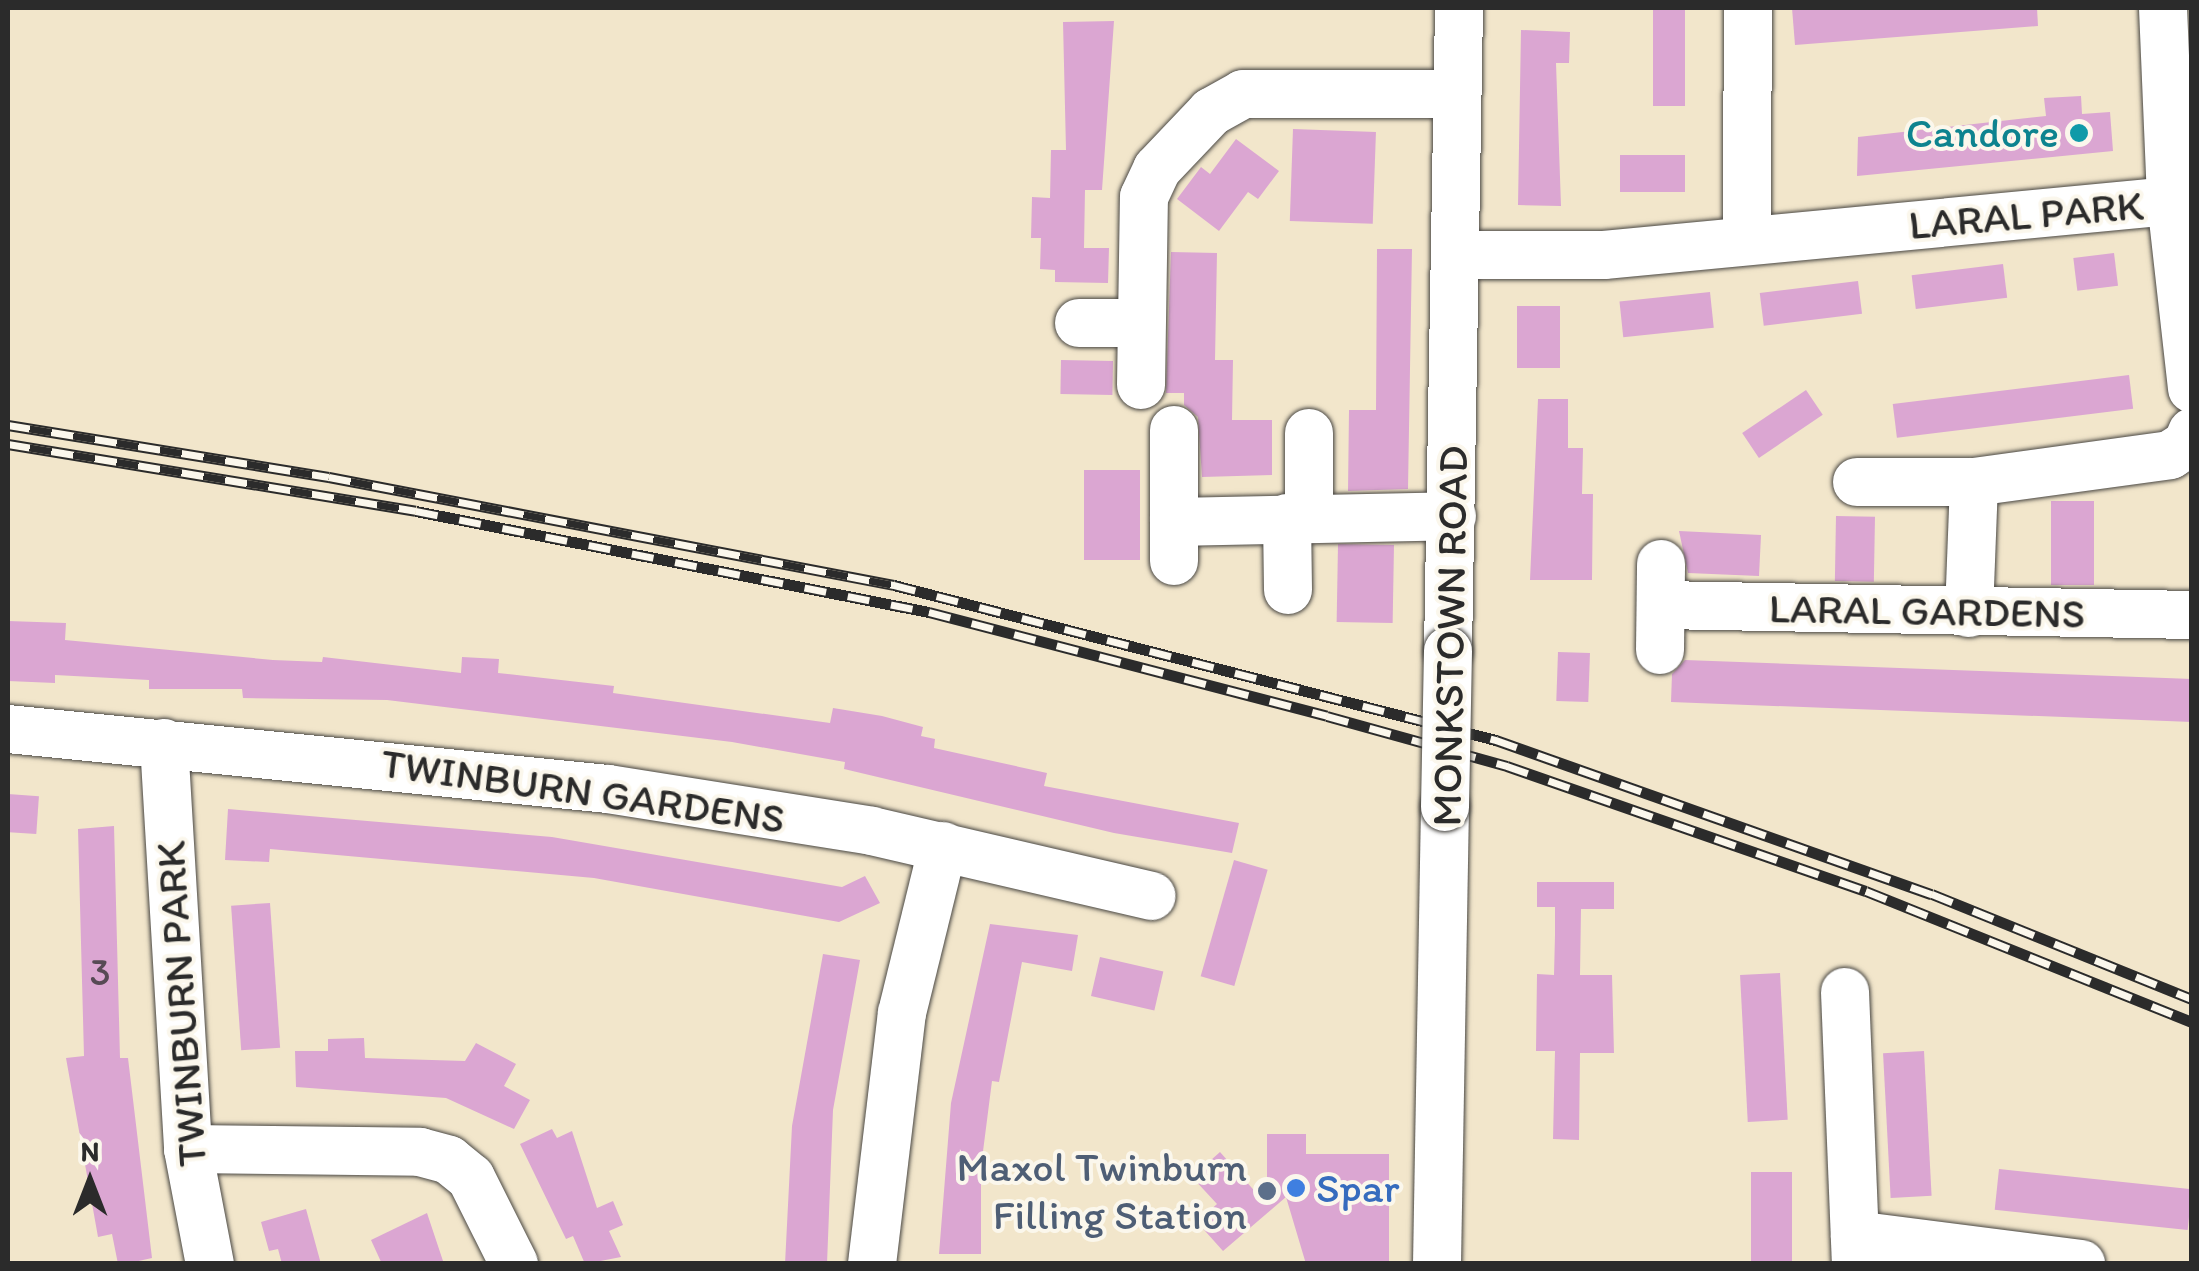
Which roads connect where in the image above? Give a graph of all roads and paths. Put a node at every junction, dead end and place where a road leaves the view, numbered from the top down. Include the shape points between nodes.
1 (1460, 8) edge
2 (1748, 8) edge
3 (2163, 8) edge
4 (1457, 94) junction
5 (2171, 201) junction
6 (1747, 241) junction
7 (1457, 255) junction
8 (1079, 322) dead end
9 (1140, 322) junction
10 (1141, 386) dead end
11 (2192, 389) edge
12 (1174, 430) dead end
13 (2192, 432) edge
14 (1309, 433) dead end
15 (1857, 482) dead end
16 (1974, 482) junction
17 (1452, 516) junction
18 (1298, 518) junction
19 (1288, 590) dead end
20 (1661, 606) dead end
21 (1970, 613) junction
22 (2192, 615) edge
23 (8, 729) edge
24 (164, 742) junction
25 (942, 846) junction
26 (1152, 896) dead end
27 (1845, 992) dead end
28 (188, 1148) junction
29 (1856, 1249) edge
30 (210, 1264) edge
31 (514, 1264) edge
32 (872, 1264) edge
33 (1437, 1264) edge
34 (2081, 1264) edge

1 - 4 street, MONKSTOWN ROAD
2 - 6 street
3 - 5 street, LARAL PARK
4 - 7 street, MONKSTOWN ROAD
4 - 9 street via 1262,92 1242,94 1211,112 1175,146 1144,197
5 - 6 street, LARAL PARK
5 - 11 street
6 - 7 street, LARAL PARK via 1604,255
7 - 17 street, MONKSTOWN ROAD
8 - 9 street
9 - 10 street
12 - 18 street via 1174,542
13 - 16 street via 2188,444 2170,455
14 - 18 street
15 - 16 street
16 - 21 street
17 - 18 street
17 - 33 street, MONKSTOWN ROAD, bridge
18 - 19 street
20 - 21 street, LARAL GARDENS
21 - 22 street, LARAL GARDENS
23 - 24 street, TWINBURN GARDENS
24 - 25 street, TWINBURN GARDENS via 608,789
24 - 28 street, TWINBURN PARK
25 - 26 street, TWINBURN GARDENS
25 - 32 street via 902,1013
27 - 29 street
28 - 30 street, TWINBURN PARK
28 - 31 street via 420,1152 449,1160 471,1178
29 - 34 street

